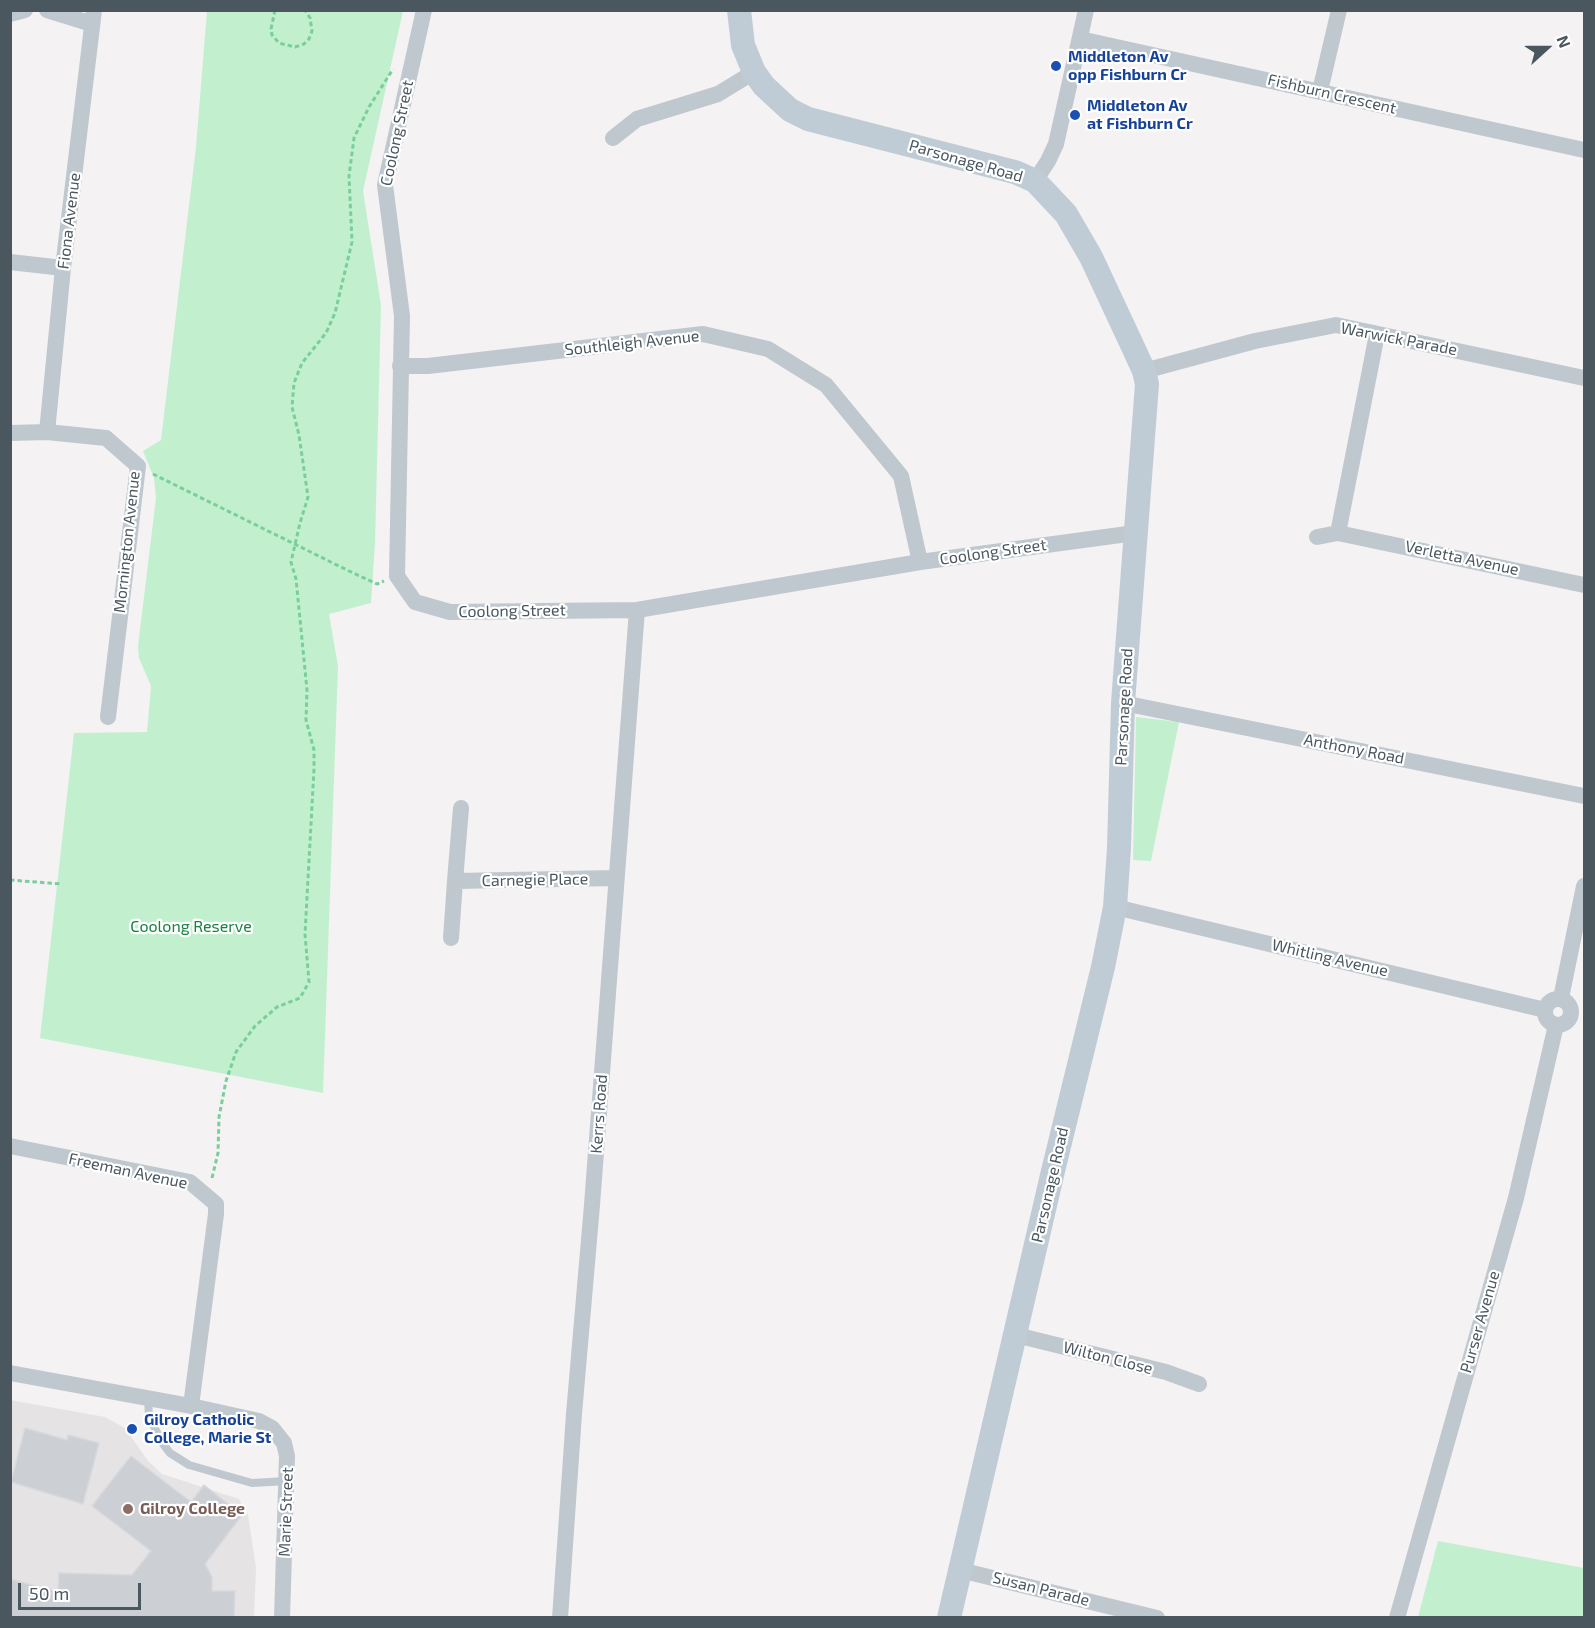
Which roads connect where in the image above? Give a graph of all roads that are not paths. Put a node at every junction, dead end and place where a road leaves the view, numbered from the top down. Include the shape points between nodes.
1 (25, 10) edge
2 (48, 10) edge
3 (424, 10) edge
4 (739, 10) edge
5 (1086, 10) edge
6 (1339, 10) edge
7 (10, 14) edge
8 (93, 17) edge
9 (1080, 39) junction
10 (754, 72) junction
11 (1320, 91) junction
12 (613, 138) dead end
13 (1584, 150) edge
14 (1035, 181) junction
15 (10, 262) edge
16 (63, 268) junction
17 (1377, 334) junction
18 (400, 366) junction
19 (1144, 371) junction
20 (1584, 378) edge
21 (47, 432) junction
22 (10, 433) edge
23 (1135, 532) junction
24 (1338, 533) junction
25 (1317, 537) dead end
26 (920, 562) junction
27 (1584, 585) edge
28 (637, 610) junction
29 (1123, 703) junction
30 (108, 717) dead end
31 (1584, 796) edge
32 (461, 808) dead end
33 (615, 878) junction
34 (455, 881) junction
35 (1584, 886) edge
36 (1115, 907) junction
37 (451, 938) dead end
38 (1561, 998) junction
39 (1545, 1010) junction
40 (1578, 1017) edge
41 (1556, 1025) junction
42 (10, 1146) edge
43 (1016, 1335) junction
44 (10, 1373) edge
45 (1199, 1384) dead end
46 (148, 1398) junction
47 (191, 1406) junction
48 (288, 1480) junction
49 (960, 1570) junction
50 (282, 1617) edge
51 (560, 1617) edge
52 (949, 1617) edge
53 (1157, 1617) edge
54 (1397, 1617) edge

1 - 7 street
2 - 8 street
3 - 18 street, Coolong Street via 385,185 401,306
4 - 10 street, Parsonage Road via 743,45
5 - 9 street
6 - 11 street
8 - 16 street, Fiona Avenue
9 - 11 street, Fishburn Crescent
9 - 14 street via 1056,144
10 - 12 street via 718,94 636,119
10 - 14 street, Parsonage Road via 776,99 808,119 1015,171
11 - 13 street, Fishburn Crescent
14 - 19 street, Parsonage Road via 1066,214
15 - 16 street
16 - 21 street, Fiona Avenue
17 - 19 street, Warwick Parade via 1336,325 1255,341
17 - 20 street, Warwick Parade
17 - 24 street
18 - 26 street, Southleigh Avenue via 703,334 768,350 826,385 901,476
18 - 28 street, Coolong Street via 397,576 415,602 450,612
19 - 23 street, Parsonage Road via 1147,397
21 - 22 street, Mornington Avenue
21 - 30 street, Mornington Avenue via 106,438 138,466
23 - 26 street, Coolong Street
23 - 29 street, Parsonage Road
24 - 25 street, Verletta Avenue
24 - 27 street, Verletta Avenue
26 - 28 street, Coolong Street
28 - 33 street, Kerrs Road
29 - 31 street, Anthony Road
29 - 36 street, Parsonage Road
32 - 34 street
33 - 34 street, Carnegie Place
33 - 51 street, Kerrs Road
34 - 37 street
35 - 38 street
36 - 39 street, Whitling Avenue
36 - 43 street, Parsonage Road
38 - 39 street via 1550,1001
38 - 40 street
39 - 41 street via 1548,1020
40 - 41 street
41 - 54 street, Purser Avenue via 1516,1198
42 - 47 street, Freeman Avenue via 190,1182 216,1203
43 - 45 street, Wilton Close via 1166,1372
43 - 49 street, Parsonage Road
44 - 46 street, Marie Street
46 - 47 street, Marie Street
46 - 48 lane via 149,1417 163,1444 189,1465 252,1483
47 - 48 street, Marie Street via 259,1421 272,1428 286,1450
48 - 50 street, Marie Street
49 - 52 street, Parsonage Road
49 - 53 street, Susan Parade

